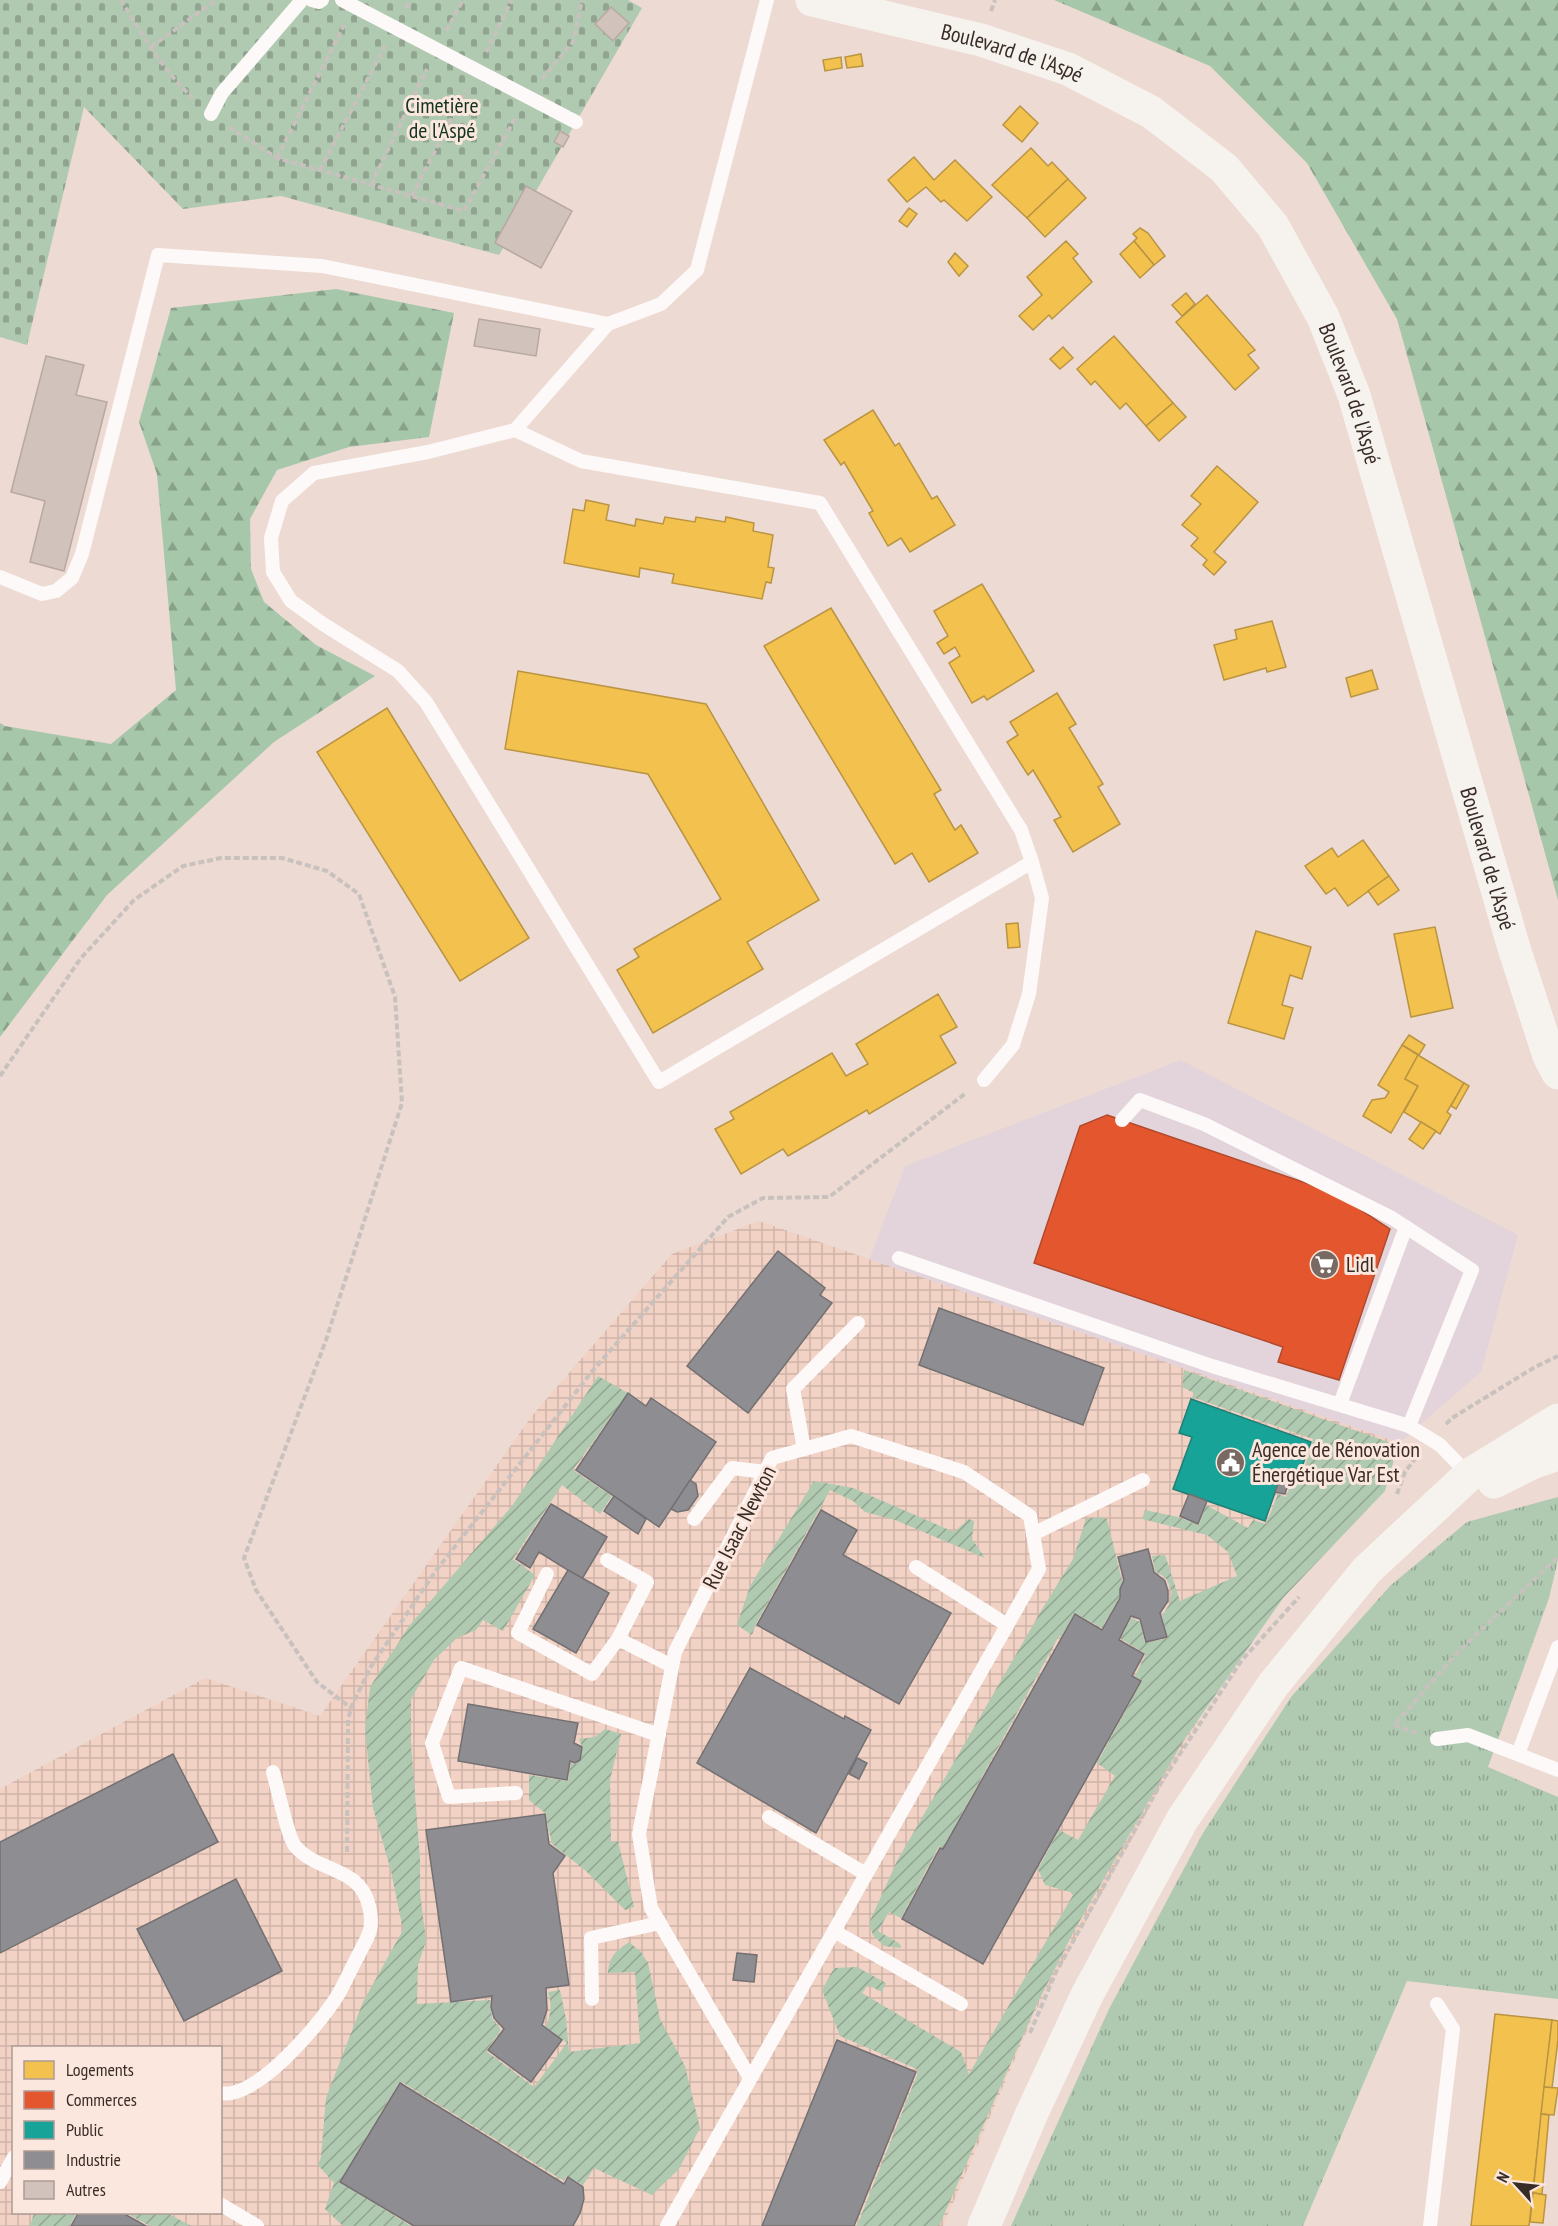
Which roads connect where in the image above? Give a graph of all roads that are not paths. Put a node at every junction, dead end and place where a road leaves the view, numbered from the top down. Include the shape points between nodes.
1 (302, 0) edge
2 (312, 0) edge
3 (322, 0) edge
4 (767, 0) edge
5 (812, 0) edge
6 (348, 3) edge
7 (211, 114) road end
8 (576, 122) dead end
9 (608, 324) junction
10 (515, 430) junction
11 (0, 577) edge
12 (1032, 862) junction
13 (1558, 1073) edge
14 (984, 1080) road end
15 (1122, 1120) dead end
16 (1406, 1227) junction
17 (899, 1258) dead end
18 (858, 1323) dead end
19 (1340, 1404) junction
20 (1558, 1420) edge
21 (1409, 1426) junction
22 (804, 1449) junction
23 (1558, 1454) edge
24 (765, 1472) junction
25 (1469, 1475) junction
26 (1143, 1480) dead end
27 (693, 1519) dead end
28 (1416, 1526) junction
29 (1033, 1534) junction
30 (607, 1560) dead end
31 (916, 1568) dead end
32 (547, 1574) dead end
33 (1007, 1625) junction
34 (618, 1639) junction
35 (1558, 1647) edge
36 (672, 1665) junction
37 (658, 1735) junction
38 (1437, 1739) road end
39 (1518, 1754) junction
40 (1558, 1770) edge
41 (273, 1772) dead end
42 (516, 1793) dead end
43 (769, 1817) dead end
44 (866, 1874) junction
45 (660, 1923) junction
46 (834, 1931) junction
47 (592, 2000) dead end
48 (961, 2004) dead end
49 (1437, 2004) dead end
50 (750, 2078) junction
51 (222, 2093) edge
52 (12, 2161) edge
53 (0, 2182) edge
54 (222, 2205) edge
55 (257, 2226) edge
56 (667, 2226) edge
57 (984, 2226) edge
58 (1430, 2226) edge

1 - 7 lane via 222,93
2 - 3 lane
4 - 9 lane via 697,270 661,304
5 - 13 main road, Boulevard de l'Aspé via 981,40 1068,69 1151,112 1224,168 1273,226 1323,317 1354,395 1514,948
6 - 8 lane
9 - 10 lane
9 - 11 lane via 322,266 158,255 82,555 72,578 56,591 42,594
10 - 12 lane via 581,461 820,503 1021,830
10 - 12 lane via 314,474 282,501 271,538 273,572 291,601 398,671 426,702 659,1082
12 - 14 lane via 1042,898 1029,994 1012,1045
15 - 16 lane via 1140,1100 1204,1124
16 - 19 lane
16 - 21 lane via 1472,1270
17 - 19 lane via 1212,1366
18 - 22 lane via 793,1389
19 - 21 lane
20 - 25 main road
21 - 25 lane via 1440,1445
22 - 24 lane, Rue Isaac Newton via 772,1458
22 - 29 lane, Rue Isaac Newton via 851,1436 964,1472 1030,1516
23 - 28 main road via 1479,1490
24 - 27 lane via 732,1468
24 - 36 lane, Rue Isaac Newton
25 - 28 main road
26 - 29 lane
28 - 57 main road via 1367,1570 1273,1685 1182,1820 1087,1995
29 - 33 lane, Rue Isaac Newton via 1039,1569
30 - 34 lane via 647,1582
31 - 33 lane
32 - 34 lane via 518,1633 592,1674
33 - 44 lane, Rue Isaac Newton
34 - 36 lane
35 - 39 lane
36 - 37 lane, Rue Isaac Newton
37 - 42 lane via 461,1668 432,1743 449,1797
37 - 45 lane, Rue Isaac Newton via 639,1834 651,1908
38 - 39 lane via 1468,1735
39 - 40 lane
41 - 51 lane via 293,1844 307,1857 347,1875 363,1890 370,1908 370,1932 336,1997 314,2027 266,2076 249,2086
43 - 44 lane
44 - 46 lane, Rue Isaac Newton
45 - 47 lane via 591,1938
45 - 50 lane, Rue Isaac Newton
46 - 48 lane
46 - 50 lane, Rue Isaac Newton
49 - 58 lane via 1453,2029
50 - 56 lane, Rue Isaac Newton
52 - 53 lane
54 - 55 lane

